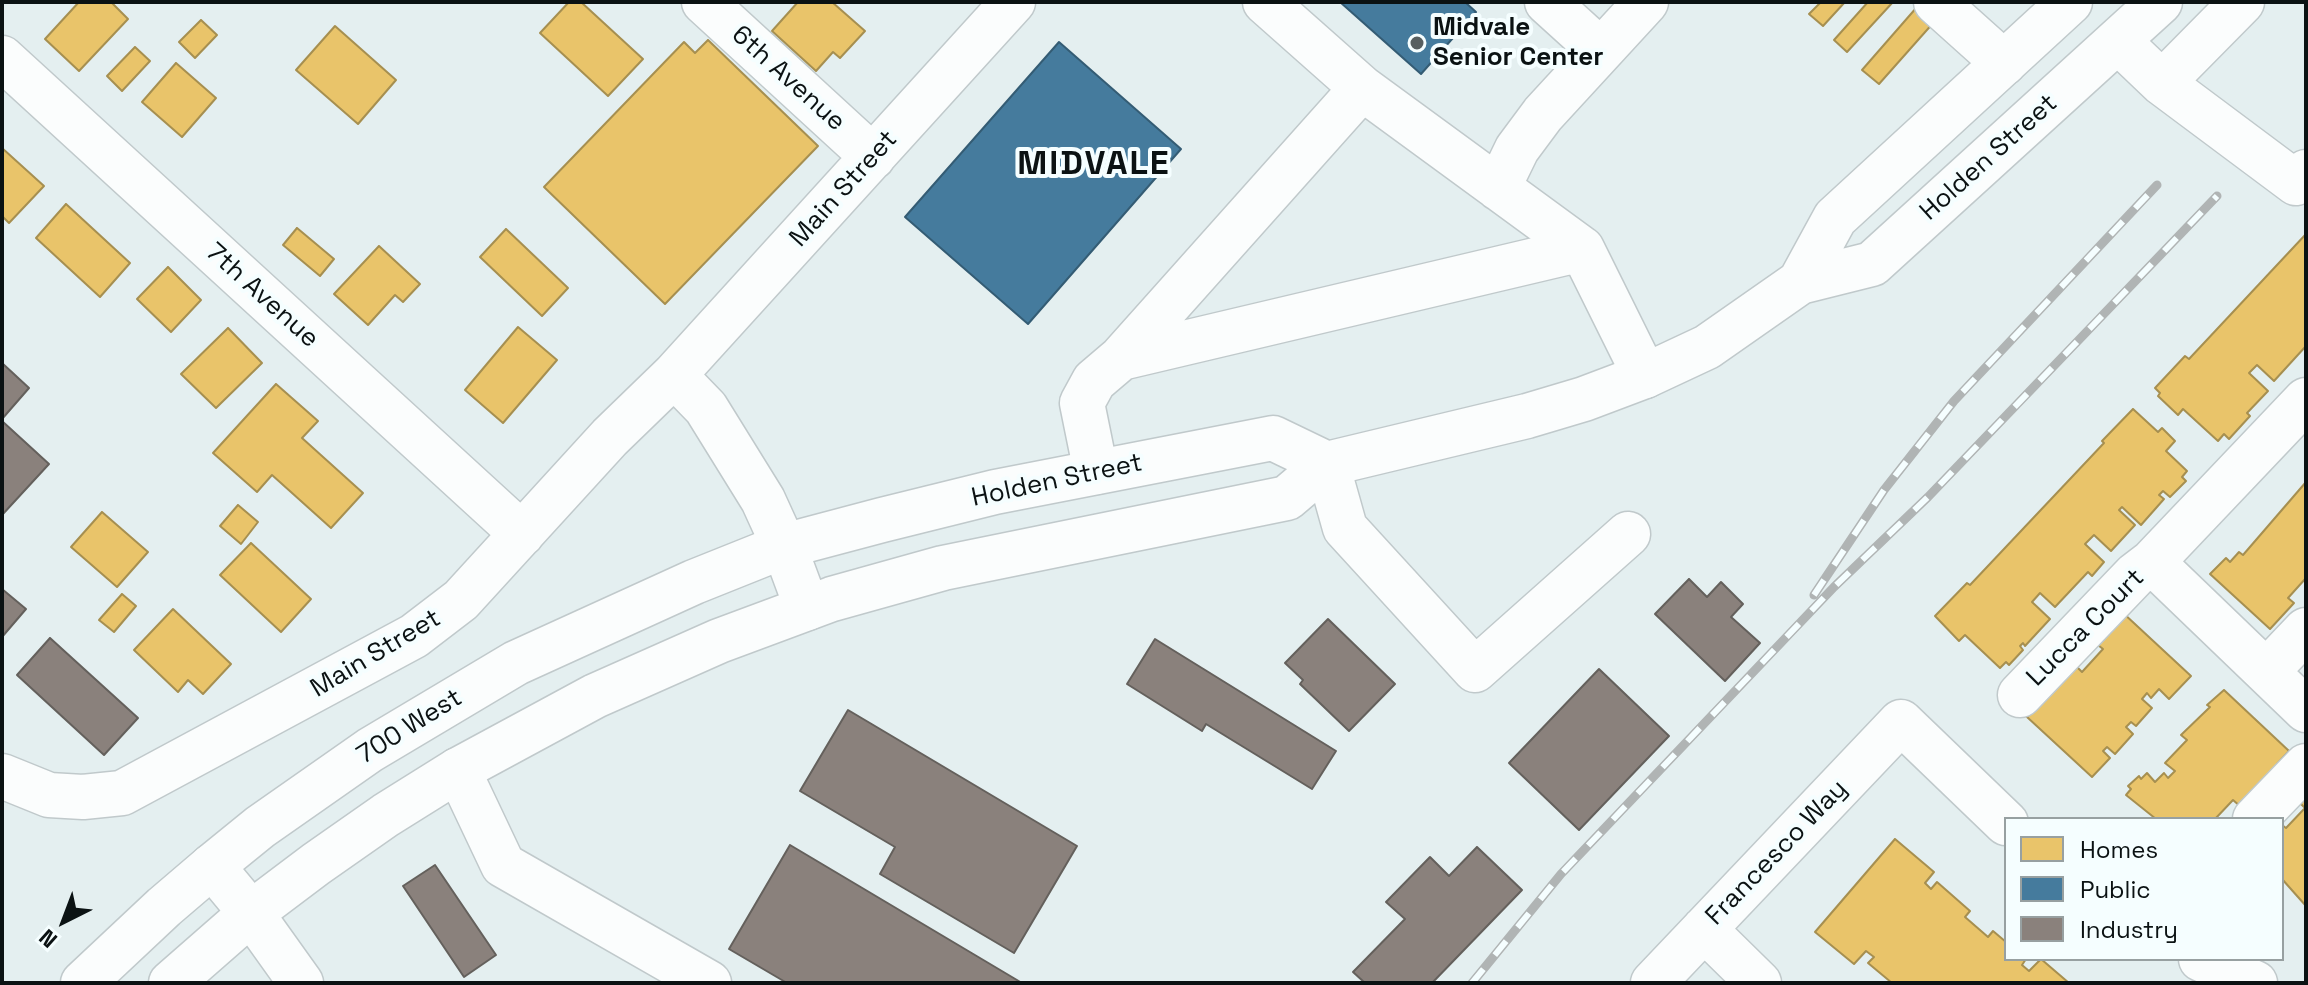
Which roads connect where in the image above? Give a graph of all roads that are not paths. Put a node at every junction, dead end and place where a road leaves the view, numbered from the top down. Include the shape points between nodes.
1 (704, 2) edge
2 (1013, 2) edge
3 (1265, 2) edge
4 (1547, 2) edge
5 (1646, 2) edge
6 (1936, 2) edge
7 (2070, 2) edge
8 (2160, 2) edge
9 (2242, 2) edge
10 (2118, 41) junction
11 (1601, 51) junction
12 (2, 58) edge
13 (2004, 63) junction
14 (2162, 83) junction
15 (1362, 88) junction
16 (873, 157) junction
17 (2306, 172) edge
18 (1498, 188) junction
19 (1582, 249) junction
20 (1800, 282) junction
21 (1121, 358) junction
22 (674, 375) junction
23 (1645, 376) junction
24 (2306, 400) edge
25 (1327, 464) junction
26 (1096, 472) junction
27 (522, 534) junction
28 (1628, 534) dead end
29 (784, 546) junction
30 (2152, 562) junction
31 (807, 608) junction
32 (2306, 630) edge
33 (2267, 671) junction
34 (2020, 695) dead end
35 (2306, 710) edge
36 (2306, 766) edge
37 (458, 770) junction
38 (2, 776) edge
39 (2257, 817) edge
40 (2004, 821) edge
41 (212, 866) junction
42 (251, 913) junction
43 (1704, 929) junction
44 (2206, 961) edge
45 (83, 983) edge
46 (171, 983) edge
47 (301, 983) edge
48 (709, 983) edge
49 (1653, 983) edge
50 (1759, 983) edge
51 (2255, 983) edge

1 - 16 main road, 6th Avenue
2 - 16 main road, Main Street
3 - 15 main road
4 - 11 main road
5 - 11 main road
6 - 13 main road
7 - 13 main road, Holden Street
8 - 10 main road, Holden Street
9 - 14 main road
10 - 14 main road
10 - 20 main road, Holden Street via 1872,264
11 - 18 main road via 1534,126
12 - 27 main road, 7th Avenue
13 - 20 main road, Holden Street via 1835,218
14 - 17 main road via 2296,183
15 - 18 main road
15 - 21 main road
16 - 22 main road, Main Street
18 - 19 main road
19 - 21 main road
19 - 23 main road
20 - 23 main road, Holden Street via 1707,347
21 - 26 main road via 1094,381 1082,403
22 - 27 main road, Main Street
22 - 29 main road via 706,408 734,449
23 - 25 main road, Holden Street via 1527,416
24 - 30 main road, Lucca Court
25 - 26 main road, Holden Street via 1273,438
25 - 28 main road via 1345,528 1475,670
25 - 31 main road, Holden Street via 1287,498 943,568
26 - 29 main road, Holden Street
27 - 38 main road, Main Street via 461,600 414,636 122,793 49,795
29 - 31 main road
29 - 41 main road, 700 West via 516,663 370,750
30 - 33 main road
30 - 34 main road, Lucca Court
31 - 37 main road via 595,696
32 - 33 main road
33 - 35 main road
36 - 39 main road
37 - 42 main road
37 - 48 main road via 503,865
40 - 43 main road, Francesco Way via 1901,722
41 - 42 main road
41 - 45 main road, 700 West
42 - 46 main road
42 - 47 main road
43 - 49 main road, Francesco Way
43 - 50 main road
44 - 51 main road

